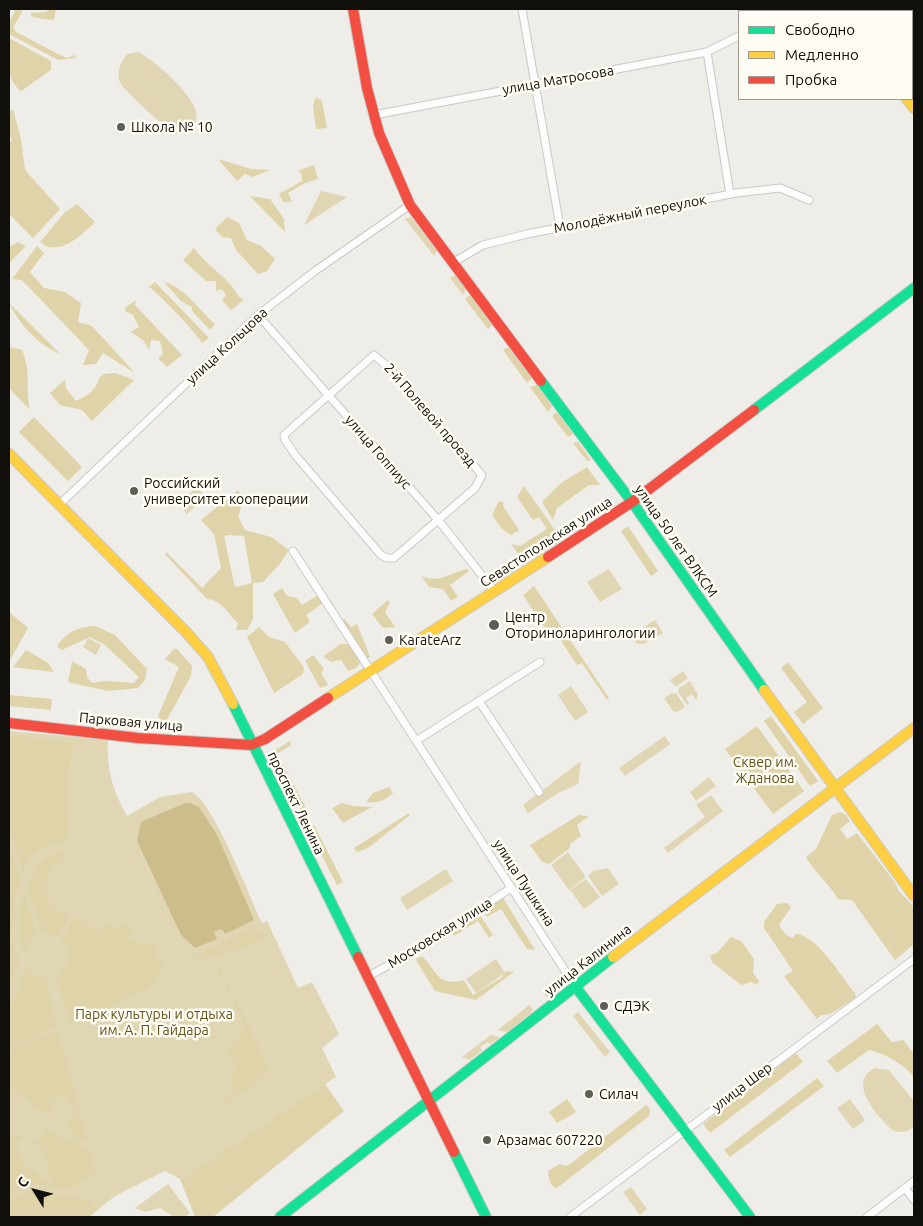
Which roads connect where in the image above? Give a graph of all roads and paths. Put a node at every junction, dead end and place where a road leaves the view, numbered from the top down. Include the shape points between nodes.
1 (353, 9) edge
2 (522, 9) edge
3 (738, 36) edge
4 (707, 52) junction
5 (536, 84) junction
6 (374, 115) junction
7 (730, 194) junction
8 (809, 200) dead end
9 (410, 205) junction
10 (560, 227) junction
11 (454, 262) junction
12 (914, 288) edge
13 (258, 315) junction
14 (328, 394) junction
15 (9, 454) edge
16 (632, 502) junction
17 (60, 504) junction
18 (439, 521) junction
19 (293, 551) dead end
20 (495, 592) junction
21 (540, 662) dead end
22 (370, 672) junction
23 (479, 701) junction
24 (9, 723) edge
25 (914, 728) edge
26 (416, 741) junction
27 (252, 744) junction
28 (836, 787) junction
29 (539, 792) dead end
30 (511, 888) junction
31 (914, 896) edge
32 (914, 959) edge
33 (367, 977) junction
34 (575, 986) junction
35 (428, 1102) junction
36 (685, 1131) junction
37 (914, 1181) edge
38 (906, 1188) junction
39 (914, 1200) edge
40 (280, 1217) edge
41 (486, 1217) edge
42 (570, 1217) edge
43 (750, 1217) edge
44 (867, 1217) edge

1 - 6 street, улица 50 лет ВЛКСМ
2 - 5 street
3 - 4 street, улица Матросова
4 - 5 street, улица Матросова
4 - 7 street
5 - 6 street, улица Матросова
5 - 10 street
6 - 9 street, улица 50 лет ВЛКСМ via 382,142
7 - 8 street, Молодёжный переулок via 780,188
7 - 10 street, Молодёжный переулок
9 - 11 street, улица 50 лет ВЛКСМ
9 - 13 street, улица Кольцова
10 - 11 street, Молодёжный переулок via 483,246
11 - 16 street, улица 50 лет ВЛКСМ
12 - 16 street, Севастопольская улица
13 - 14 street, улица Гоппиус
13 - 17 street, улица Кольцова
14 - 18 street, улица Гоппиус
14 - 18 street, 2-й Полевой проезд via 374,355 471,461 482,475 480,482
14 - 18 street via 284,434 296,456 335,504 386,558 394,558
15 - 17 street, проспект Ленина
16 - 20 street, Севастопольская улица
16 - 28 street, улица 50 лет ВЛКСМ via 742,660
17 - 27 street, проспект Ленина via 208,657
18 - 20 street, улица Гоппиус
19 - 22 street, улица Пушкина
20 - 22 street, Севастопольская улица
21 - 23 street
22 - 26 street, улица Пушкина
22 - 27 street, Севастопольская улица via 265,739
23 - 26 street
23 - 29 street
24 - 27 street, Парковая улица via 138,738
25 - 28 street, улица Калинина
26 - 30 street, улица Пушкина
27 - 33 street, проспект Ленина
28 - 31 street, улица 50 лет ВЛКСМ
28 - 34 street, улица Калинина
30 - 33 street, Московская улица via 423,946
30 - 34 street, улица Пушкина
32 - 36 street, улица Шер
33 - 35 street, проспект Ленина
34 - 35 street, улица Калинина
34 - 36 street, улица Пушкина
35 - 40 street, улица Калинина
35 - 41 street, проспект Ленина
36 - 42 street, улица Шер
36 - 43 street, улица Пушкина
37 - 38 street
38 - 39 street
38 - 44 street

